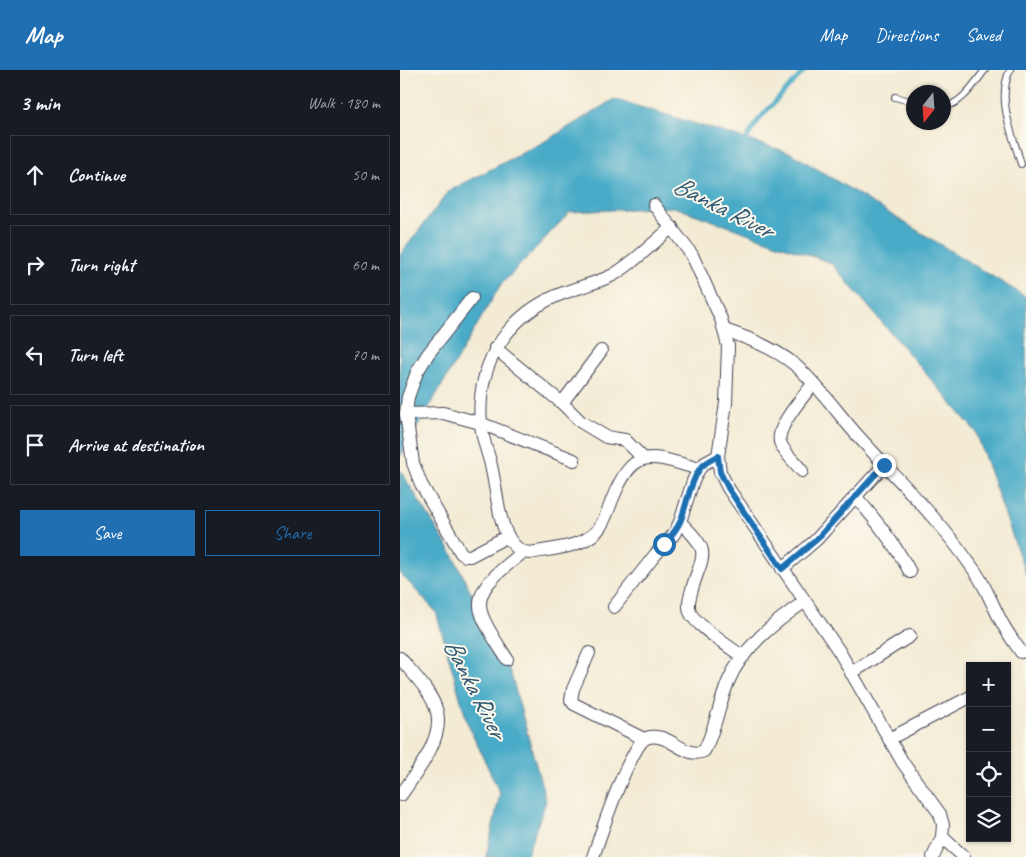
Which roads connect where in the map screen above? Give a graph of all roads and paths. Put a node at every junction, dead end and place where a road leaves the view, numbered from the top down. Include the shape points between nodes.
1 (985, 70) edge
2 (1010, 70) edge
3 (895, 97) dead end
4 (906, 100) edge
5 (951, 105) edge
6 (1021, 164) dead end
7 (654, 205) dead end
8 (672, 227) junction
9 (472, 298) dead end
10 (724, 330) junction
11 (495, 348) junction
12 (601, 351) dead end
13 (813, 384) junction
14 (562, 403) junction
15 (406, 414) junction
16 (480, 423) junction
17 (718, 456) junction
18 (643, 458) junction
19 (574, 460) dead end
20 (884, 465) junction
21 (699, 470) junction
22 (802, 471) dead end
23 (855, 496) junction
24 (680, 522) junction
25 (508, 536) junction
26 (523, 552) junction
27 (782, 569) junction
28 (910, 572) dead end
29 (804, 602) junction
30 (614, 607) dead end
31 (910, 636) dead end
32 (1021, 652) dead end
33 (589, 653) dead end
34 (743, 657) junction
35 (400, 658) edge
36 (507, 659) dead end
37 (851, 673) junction
38 (966, 699) edge
39 (644, 739) junction
40 (889, 739) junction
41 (401, 795) edge
42 (942, 837) junction
43 (593, 857) edge
44 (933, 857) edge
45 (964, 857) edge

1 - 5 lane via 961,99
2 - 6 lane via 1004,92 1005,107
3 - 4 lane
7 - 8 street
8 - 10 street via 692,255
8 - 11 street via 612,275 532,308 509,329
9 - 15 street via 416,372
10 - 13 street via 750,338 795,364
10 - 17 street via 728,346 728,374
11 - 14 street
11 - 16 street via 481,393
12 - 14 street
13 - 20 street
13 - 22 street via 780,434 784,450
14 - 18 street via 574,416 606,437 625,440
15 - 16 street via 443,413
15 - 25 street via 413,463 461,552 470,556
16 - 19 street
16 - 25 street
17 - 21 street
17 - 27 street via 720,472 728,488
18 - 21 street via 668,460
18 - 26 street via 627,470 606,516 586,540
20 - 23 street
20 - 32 street via 912,492 973,567 1007,633
21 - 24 street
23 - 27 street via 816,540
23 - 28 street via 874,517
24 - 30 street via 674,534
24 - 34 street via 700,543 703,551 689,601 690,612 698,623
25 - 26 street via 513,545
26 - 36 street via 487,585 480,603 481,615
27 - 29 street
29 - 34 street via 782,618
29 - 37 street
31 - 37 street
33 - 39 street via 572,689 571,700
34 - 39 street via 729,679 704,751 692,753 662,738 651,736
35 - 41 street via 430,698 437,712 438,725 428,753
37 - 40 street
38 - 40 street
39 - 43 street via 620,782
40 - 42 street via 940,814
42 - 44 street
42 - 45 street

